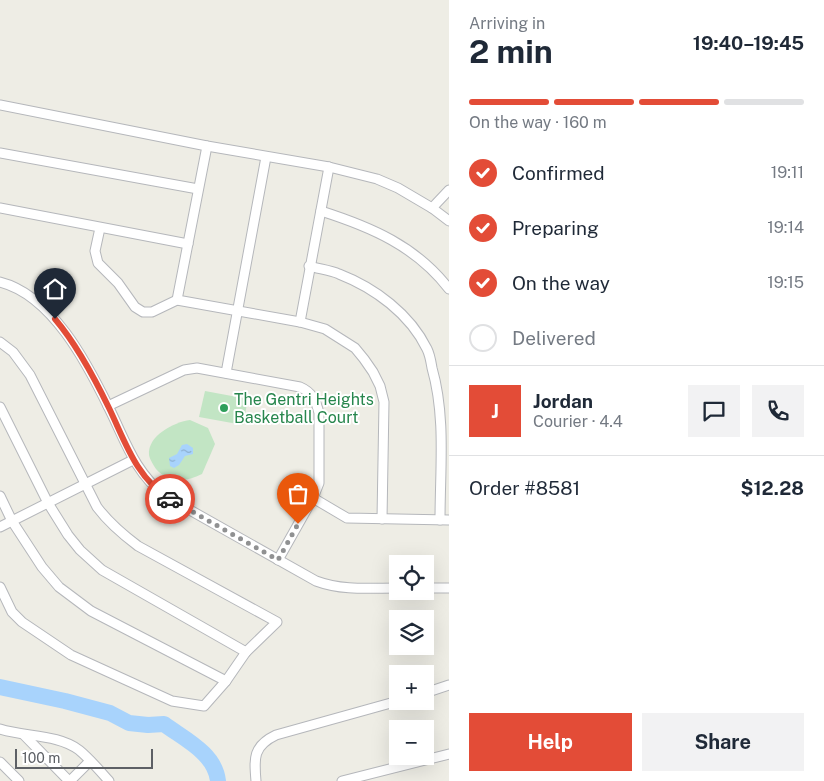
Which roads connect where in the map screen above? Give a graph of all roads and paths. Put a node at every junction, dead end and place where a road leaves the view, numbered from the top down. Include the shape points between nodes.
1 (0, 106) edge
2 (207, 146) junction
3 (0, 153) edge
4 (266, 157) junction
5 (329, 167) junction
6 (198, 189) junction
7 (449, 190) edge
8 (0, 208) edge
9 (432, 208) junction
10 (321, 211) junction
11 (449, 221) edge
12 (100, 228) junction
13 (188, 244) junction
14 (310, 266) junction
15 (0, 282) edge
16 (448, 284) edge
17 (177, 300) junction
18 (237, 311) junction
19 (300, 322) junction
20 (0, 342) edge
21 (226, 373) junction
22 (108, 406) junction
23 (0, 407) edge
24 (133, 460) junction
25 (85, 484) junction
26 (0, 496) edge
27 (313, 498) junction
28 (48, 502) junction
29 (382, 519) junction
30 (444, 520) edge
31 (12, 521) junction
32 (0, 527) edge
33 (278, 560) junction
34 (0, 587) edge
35 (389, 588) edge
36 (434, 588) edge
37 (449, 588) edge
38 (246, 652) junction
39 (226, 681) junction
40 (449, 685) edge
41 (434, 690) edge
42 (389, 704) edge
43 (0, 729) edge
44 (23, 734) junction
45 (449, 754) edge
46 (90, 761) junction
47 (0, 762) edge
48 (19, 781) edge
49 (69, 781) edge
50 (110, 781) edge
51 (256, 781) edge
52 (342, 781) edge

1 - 2 street
2 - 4 street
2 - 6 street
3 - 6 street
4 - 5 street
4 - 18 street
5 - 9 street via 398,188
5 - 10 street
6 - 13 street
7 - 9 street
8 - 12 street
9 - 11 street
10 - 14 street
10 - 16 street via 358,222 392,239
12 - 13 street
12 - 17 street via 95,251 98,262 135,307 142,312 152,312
13 - 17 street
14 - 19 street
14 - 30 street via 337,273 381,296 400,312 427,350 438,390
15 - 22 street via 25,292 48,311 76,346
17 - 18 street
18 - 19 street
18 - 21 street
19 - 29 street via 325,329 355,348 380,386 384,402
20 - 25 street via 30,375
21 - 22 street via 197,368 184,370
21 - 27 street via 300,387 312,395 319,413 320,471
22 - 24 street
23 - 28 street
24 - 25 street
24 - 33 street via 147,481 166,496
25 - 28 street
25 - 38 street via 106,519 138,546 277,622
26 - 31 street
27 - 29 street via 347,518
27 - 33 street
28 - 31 street
28 - 38 street via 74,542 102,570
29 - 30 street
31 - 32 street
31 - 39 street via 50,578 74,600
33 - 35 street via 316,581 336,587
34 - 39 street via 12,612 47,640 71,655 172,701 204,706
36 - 37 street
38 - 39 street
40 - 41 street
42 - 51 street via 276,735 265,741 256,753
43 - 44 street
44 - 46 street via 69,745
44 - 49 street
45 - 52 street
46 - 49 street
46 - 50 street
47 - 48 street

